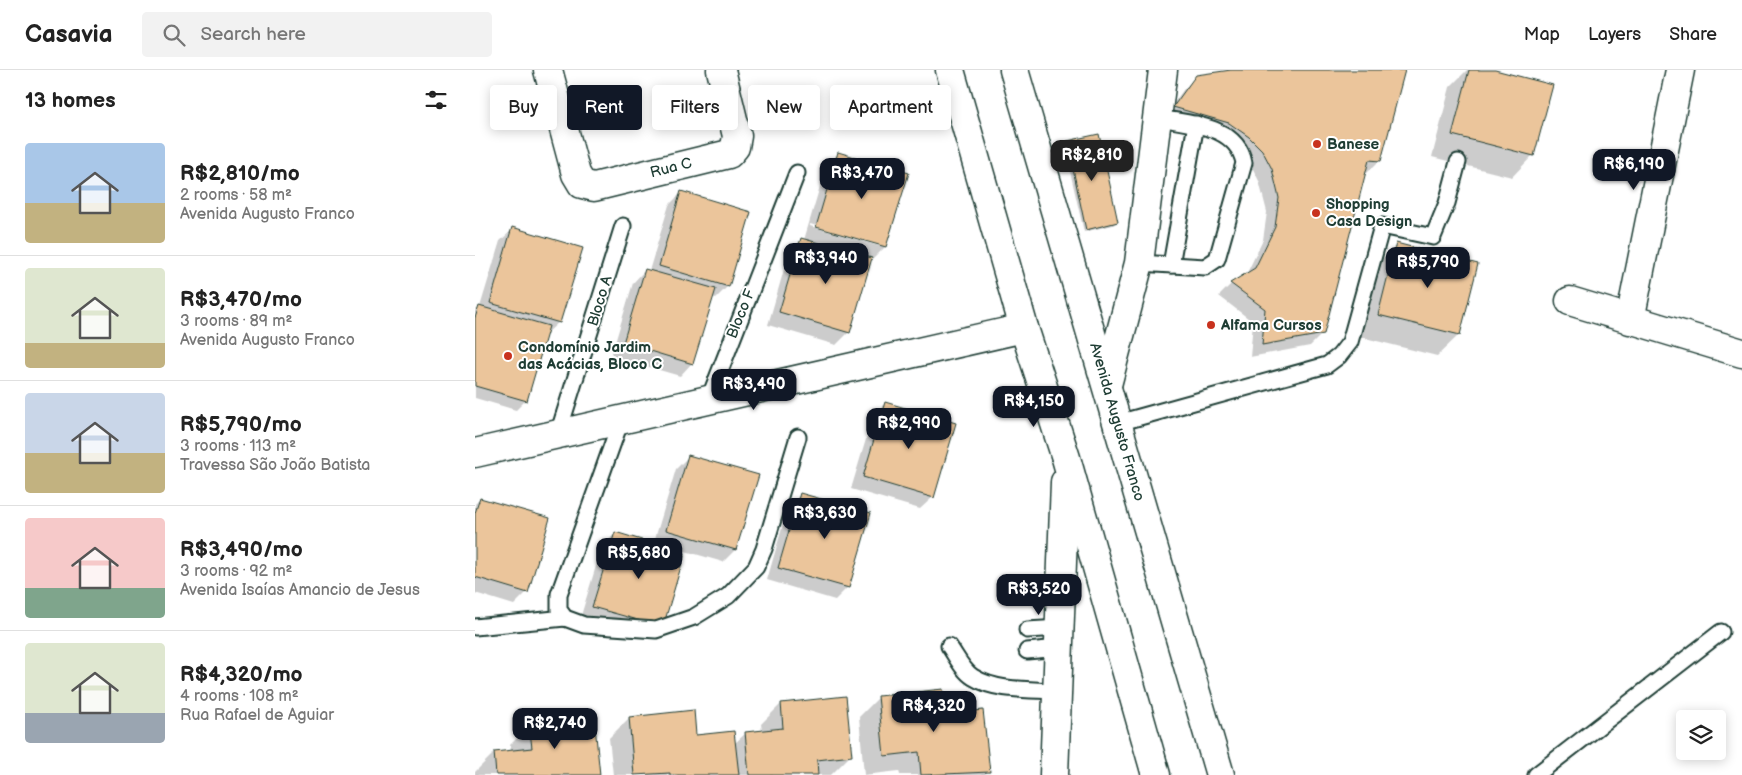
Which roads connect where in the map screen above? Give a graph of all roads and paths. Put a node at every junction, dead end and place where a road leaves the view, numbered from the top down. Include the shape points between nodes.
1 (548, 70) edge
2 (721, 70) edge
3 (950, 70) edge
4 (1014, 70) edge
5 (1163, 70) edge
6 (1680, 70) edge
7 (1159, 118) junction
8 (1196, 124) junction
9 (1458, 162) dead end
10 (797, 173) dead end
11 (623, 226) dead end
12 (1139, 264) junction
13 (1171, 265) junction
14 (1570, 301) dead end
15 (1630, 320) junction
16 (1024, 328) junction
17 (1742, 353) edge
18 (1107, 385) junction
19 (709, 400) junction
20 (621, 420) junction
21 (1118, 424) junction
22 (558, 434) junction
23 (798, 437) dead end
24 (475, 453) edge
25 (1066, 458) junction
26 (565, 618) junction
27 (475, 627) edge
28 (1027, 630) dead end
29 (1721, 632) dead end
30 (1059, 638) junction
31 (949, 646) dead end
32 (1027, 650) dead end
33 (1057, 691) junction
34 (1054, 775) edge
35 (1156, 775) edge
36 (1220, 775) edge
37 (1536, 775) edge

1 - 2 street, Rua C via 576,174 582,184 594,187 729,154 735,147 737,136
3 - 16 street
4 - 18 street, Avenida Augusto Franco
5 - 7 street
6 - 15 street
7 - 8 lane
7 - 12 street
8 - 13 lane
8 - 13 lane via 1233,140 1242,152 1244,163 1217,259 1205,267
9 - 21 lane via 1447,203 1433,237 1382,226 1350,342 1339,356 1327,365
10 - 19 lane, Bloco F
11 - 22 lane, Bloco A
12 - 13 lane
12 - 18 street
14 - 15 street
15 - 17 street
16 - 19 street
16 - 25 street
18 - 21 street, Avenida Augusto Franco
19 - 20 street
20 - 22 street
20 - 26 lane via 559,594 559,610
21 - 36 street, Avenida Augusto Franco
22 - 24 street
23 - 26 lane via 764,549 756,567 728,596 694,618 656,630 584,625
25 - 30 street
25 - 35 street
26 - 27 lane
28 - 30 lane
29 - 37 lane
30 - 32 lane
30 - 33 street
31 - 33 lane via 967,671 981,681 1010,688
33 - 34 street

